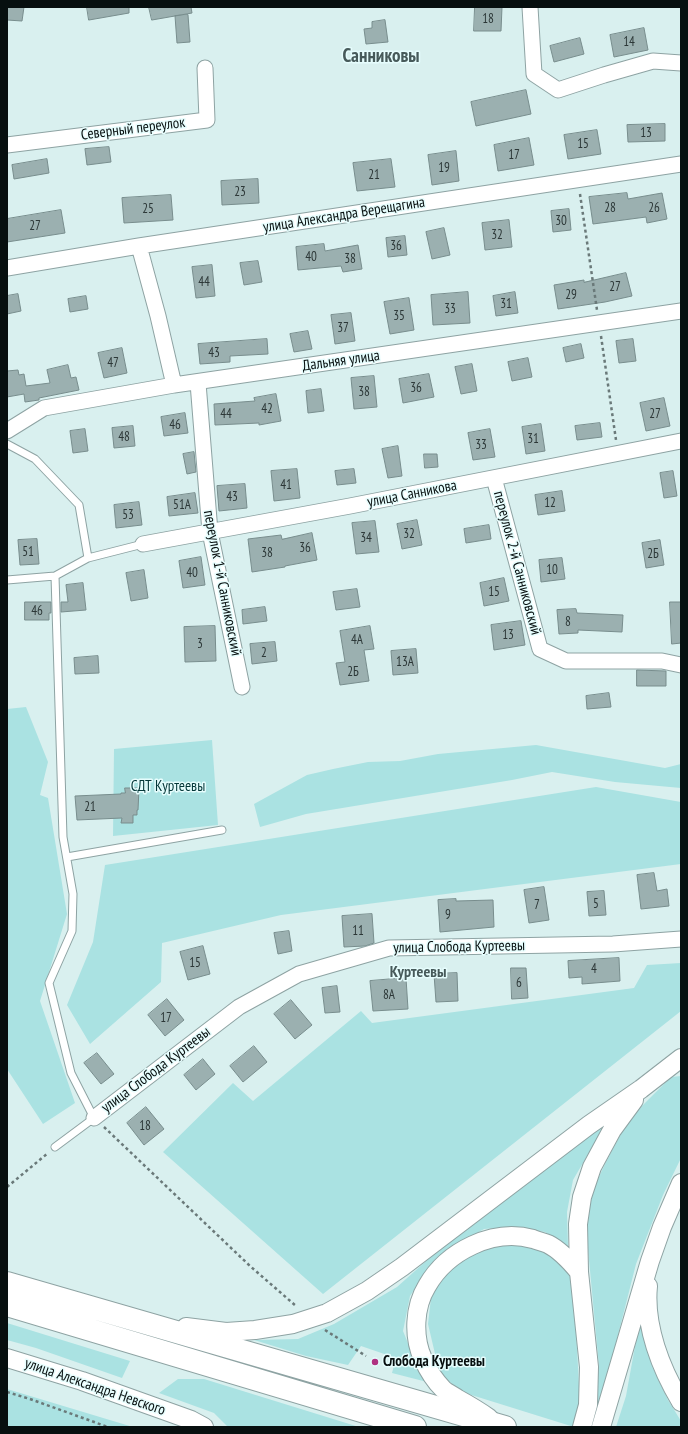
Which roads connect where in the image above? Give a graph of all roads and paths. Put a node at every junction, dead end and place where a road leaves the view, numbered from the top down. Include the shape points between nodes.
1 (530, 7) edge
2 (681, 63) edge
3 (205, 68) dead end
4 (7, 145) edge
5 (681, 164) edge
6 (139, 246) junction
7 (7, 268) edge
8 (681, 311) edge
9 (198, 383) junction
10 (174, 385) junction
11 (7, 431) edge
12 (681, 441) edge
13 (7, 444) edge
14 (494, 478) junction
15 (210, 532) junction
16 (143, 544) joint
17 (88, 558) junction
18 (55, 576) junction
19 (7, 580) edge
20 (681, 664) edge
21 (242, 687) dead end
22 (222, 830) dead end
23 (67, 857) junction
24 (681, 939) edge
25 (681, 1058) edge
26 (673, 1069) edge
27 (641, 1089) junction
28 (94, 1118) junction
29 (55, 1147) joint
30 (681, 1183) edge
31 (7, 1187) edge
32 (650, 1261) junction
33 (579, 1272) junction
34 (7, 1284) edge
35 (7, 1305) edge
36 (310, 1318) junction
37 (145, 1323) junction
38 (366, 1356) dead end
39 (7, 1358) edge
40 (7, 1392) edge
41 (681, 1402) edge
42 (108, 1427) edge
43 (204, 1427) edge
44 (415, 1427) edge
45 (504, 1427) edge
46 (582, 1427) edge
47 (601, 1427) edge

1 - 2 street via 534,74 558,90 653,61
3 - 4 street, Северный переулок via 207,120
5 - 6 street, улица Александра Верещагина
6 - 7 street, улица Александра Верещагина
6 - 10 street
8 - 9 street, Дальняя улица
9 - 10 street, Дальняя улица
9 - 15 street, переулок 1-й Санниковский
10 - 11 street, Дальняя улица via 44,408
12 - 14 street, улица Санникова
13 - 17 lane via 35,459 79,505
14 - 15 street, улица Санникова
14 - 20 street, переулок 2-й Санниковский via 540,649 566,661 662,661
15 - 16 street, улица Санникова
15 - 21 street, переулок 1-й Санниковский
16 - 17 lane
17 - 18 lane
18 - 19 lane
18 - 23 lane via 64,837
22 - 23 lane
23 - 28 lane via 73,894 72,931 49,983 71,1073
24 - 28 street, улица Слобода Куртеевы via 613,944 389,948 299,974 239,1007
25 - 26 street
26 - 27 street
27 - 33 street via 612,1130 592,1167 582,1197 578,1224
27 - 36 street via 367,1291 327,1313
28 - 29 lane
28 - 36 path via 250,1266
29 - 31 path
30 - 32 street
32 - 41 street via 648,1311 651,1330 670,1385
32 - 47 street
33 - 45 street via 570,1261 547,1244 508,1235 478,1243 458,1254 438,1271 426,1287 418,1309 416,1330 418,1348 425,1364 444,1390
33 - 46 street via 589,1367 588,1405
34 - 37 highway
35 - 44 highway
36 - 37 street via 293,1324 226,1332
36 - 38 path
37 - 45 highway
39 - 43 street, улица Александра Невского via 82,1381
40 - 42 path

